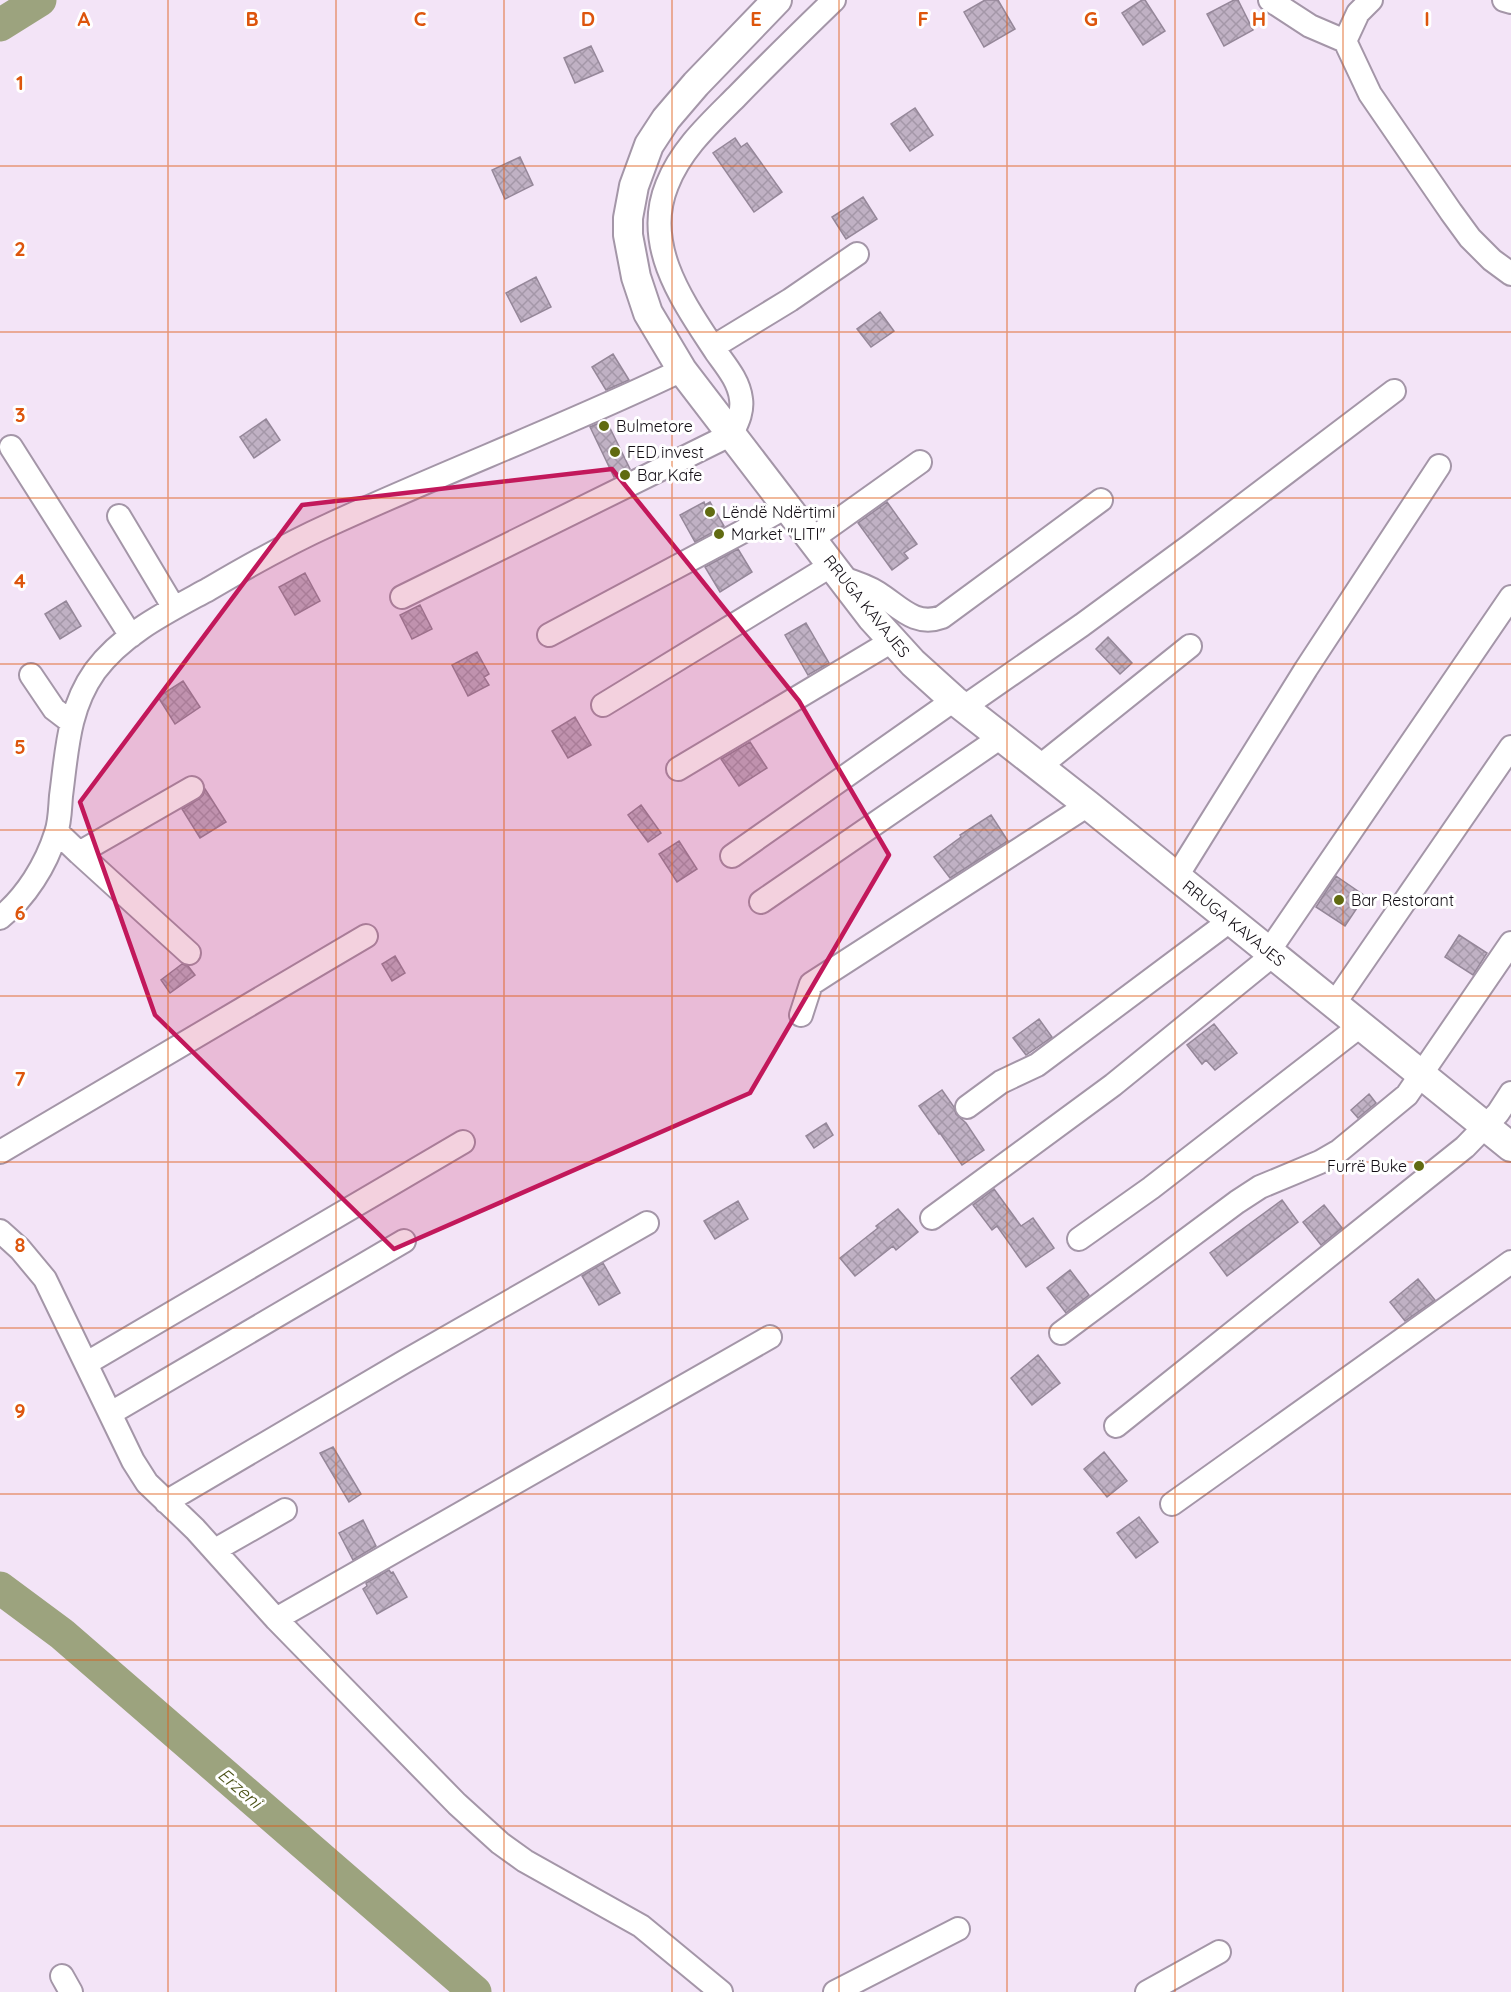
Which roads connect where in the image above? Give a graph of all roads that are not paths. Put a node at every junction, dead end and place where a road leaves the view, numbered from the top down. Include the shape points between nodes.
1 (777, 0) edge
2 (834, 0) edge
3 (1270, 0) edge
4 (1371, 0) edge
5 (1504, 0) edge
6 (1511, 2) edge
7 (1345, 41) junction
8 (857, 254) dead end
9 (1511, 274) edge
10 (713, 347) junction
11 (682, 370) junction
12 (1394, 392) dead end
13 (732, 434) junction
14 (11, 447) dead end
15 (920, 462) dead end
16 (1439, 466) dead end
17 (1101, 500) dead end
18 (788, 506) junction
19 (119, 516) dead end
20 (812, 538) junction
21 (837, 572) junction
22 (402, 597) dead end
23 (1511, 597) edge
24 (174, 608) junction
25 (549, 635) dead end
26 (131, 636) junction
27 (892, 641) junction
28 (1190, 646) dead end
29 (31, 675) dead end
30 (959, 704) junction
31 (603, 705) dead end
32 (71, 722) junction
33 (1001, 737) junction
34 (1511, 747) edge
35 (1039, 766) junction
36 (678, 769) dead end
37 (192, 788) dead end
38 (1088, 805) junction
39 (57, 832) junction
40 (79, 852) junction
41 (732, 856) dead end
42 (1177, 876) junction
43 (761, 902) dead end
44 (0, 918) edge
45 (1231, 920) junction
46 (366, 936) dead end
47 (1511, 943) edge
48 (189, 953) dead end
49 (1271, 953) junction
50 (1335, 1004) junction
51 (801, 1015) dead end
52 (1360, 1026) junction
53 (1422, 1076) junction
54 (1511, 1094) edge
55 (967, 1107) dead end
56 (1486, 1127) junction
57 (463, 1142) dead end
58 (1511, 1147) edge
59 (0, 1152) edge
60 (932, 1218) dead end
61 (646, 1223) dead end
62 (0, 1231) edge
63 (1079, 1239) dead end
64 (404, 1241) dead end
65 (1511, 1262) edge
66 (1060, 1333) dead end
67 (770, 1337) dead end
68 (87, 1363) junction
69 (111, 1413) junction
70 (1116, 1426) dead end
71 (166, 1502) junction
72 (1172, 1504) dead end
73 (285, 1510) dead end
74 (215, 1550) junction
75 (276, 1619) junction
76 (958, 1929) dead end
77 (1219, 1952) dead end
78 (721, 1992) edge
79 (835, 1992) edge
80 (1147, 1992) edge

1 - 11 main road, RRUGA KAVAJES via 666,119 649,145 634,186 628,235 636,277 648,313
2 - 10 street via 693,142 666,185 660,209 664,258 685,304
3 - 7 street via 1310,26
4 - 7 street via 1358,13
5 - 6 street
7 - 9 street via 1370,93 1457,220 1484,253
8 - 10 street
10 - 13 street via 738,383 742,401
11 - 13 main road, RRUGA KAVAJES
11 - 24 street via 327,525
12 - 30 street via 1082,625
13 - 18 main road, RRUGA KAVAJES
13 - 22 street
14 - 26 street
15 - 20 street
16 - 42 street
17 - 21 street via 930,622
18 - 20 main road, RRUGA KAVAJES
18 - 25 street
19 - 24 street
20 - 21 main road, RRUGA KAVAJES
21 - 27 main road, RRUGA KAVAJES
21 - 31 street
23 - 49 street
24 - 26 street
26 - 32 street via 96,670 80,696
27 - 30 main road, RRUGA KAVAJES
27 - 36 street
28 - 35 street
29 - 32 street via 54,709
30 - 33 main road, RRUGA KAVAJES
30 - 41 street
32 - 39 street
33 - 35 main road, RRUGA KAVAJES
33 - 43 street
34 - 50 street
35 - 38 main road, RRUGA KAVAJES
37 - 40 street
38 - 42 main road, RRUGA KAVAJES
38 - 51 street via 811,984
39 - 40 street
39 - 44 street via 31,884
40 - 48 street
42 - 45 main road, RRUGA KAVAJES
45 - 49 main road, RRUGA KAVAJES
45 - 55 street via 1037,1065 1001,1082
46 - 59 street
47 - 53 street
49 - 50 main road, RRUGA KAVAJES
49 - 60 street via 1113,1084
50 - 52 main road, RRUGA KAVAJES
52 - 53 main road, RRUGA KAVAJES
52 - 63 street
53 - 56 main road, RRUGA KAVAJES
53 - 66 street via 1407,1095 1339,1151 1260,1187 1237,1202
54 - 56 street
56 - 58 main road, RRUGA KAVAJES
56 - 70 street via 1465,1148
57 - 68 street
61 - 71 street
62 - 68 street via 21,1249 45,1279
64 - 69 street
65 - 72 street
67 - 75 street
68 - 69 street
69 - 71 street via 133,1461
71 - 74 street
73 - 74 street
74 - 75 street
75 - 78 street via 500,1843 641,1926
76 - 79 street
77 - 80 street

